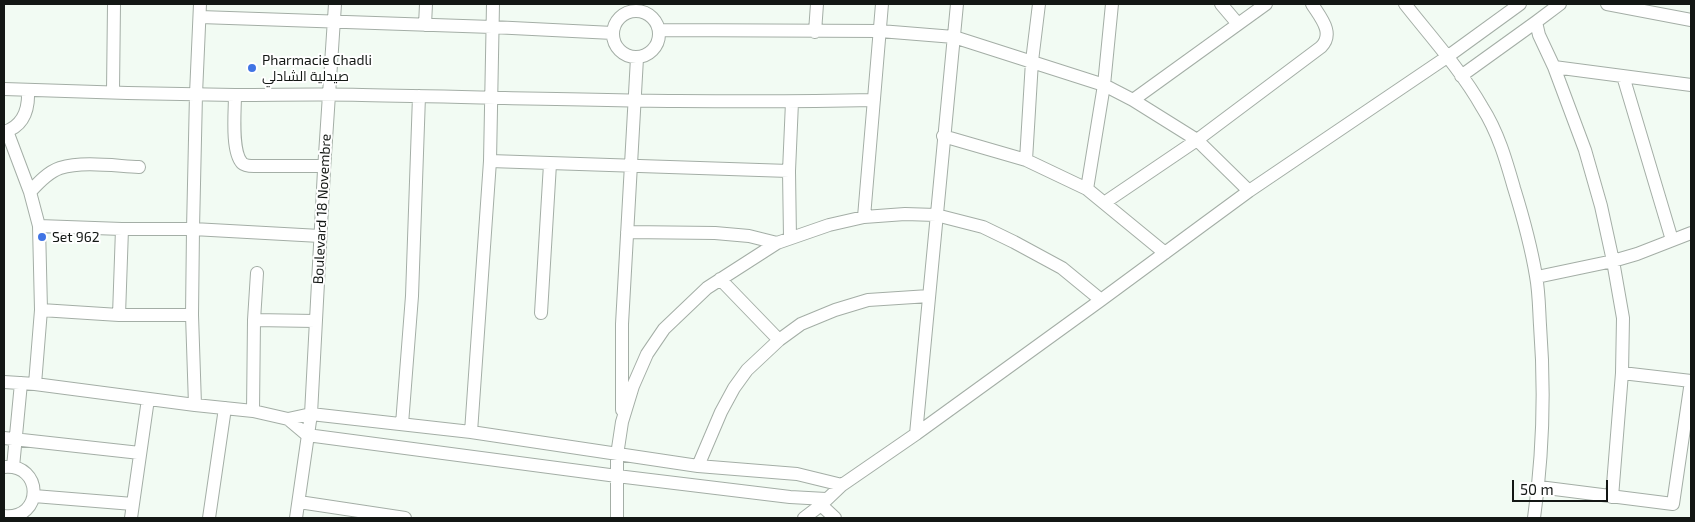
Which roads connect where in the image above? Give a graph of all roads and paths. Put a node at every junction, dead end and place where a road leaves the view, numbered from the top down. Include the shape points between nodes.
1 (114, 4) edge
2 (200, 4) edge
3 (335, 4) edge
4 (426, 4) edge
5 (493, 4) edge
6 (817, 4) edge
7 (882, 4) edge
8 (957, 4) edge
9 (1039, 4) edge
10 (1112, 4) edge
11 (1221, 4) edge
12 (1266, 4) edge
13 (1312, 4) edge
14 (1405, 4) edge
15 (1520, 4) edge
16 (1560, 4) edge
17 (1607, 4) edge
18 (635, 7) edge
19 (200, 17) junction
20 (1691, 20) edge
21 (333, 22) junction
22 (1536, 22) junction
23 (1238, 24) junction
24 (425, 25) junction
25 (492, 27) junction
26 (659, 30) junction
27 (880, 31) junction
28 (815, 32) junction
29 (613, 33) junction
30 (954, 37) junction
31 (1447, 57) junction
32 (637, 58) junction
33 (1032, 61) junction
34 (1554, 67) junction
35 (1461, 76) junction
36 (1623, 76) junction
37 (1104, 85) junction
38 (1691, 85) edge
39 (4, 89) edge
40 (28, 90) junction
41 (113, 91) junction
42 (196, 94) junction
43 (328, 94) junction
44 (235, 95) junction
45 (419, 96) junction
46 (491, 97) junction
47 (874, 100) junction
48 (1133, 100) junction
49 (634, 101) junction
50 (792, 102) junction
51 (5, 132) edge
52 (943, 136) junction
53 (1197, 140) junction
54 (1026, 160) junction
55 (490, 161) junction
56 (550, 164) junction
57 (324, 166) junction
58 (139, 167) dead end
59 (632, 167) junction
60 (789, 171) junction
61 (1087, 189) junction
62 (1249, 191) junction
63 (30, 192) junction
64 (1104, 203) junction
65 (936, 215) junction
66 (864, 217) junction
67 (38, 226) junction
68 (122, 229) junction
69 (192, 229) junction
70 (626, 232) junction
71 (1691, 232) edge
72 (320, 236) junction
73 (790, 238) junction
74 (1672, 240) junction
75 (776, 243) junction
76 (1165, 253) junction
77 (1614, 261) junction
78 (257, 273) dead end
79 (1537, 277) junction
80 (720, 279) junction
81 (929, 296) junction
82 (1101, 300) junction
83 (41, 310) junction
84 (541, 313) dead end
85 (119, 315) junction
86 (192, 315) junction
87 (254, 320) junction
88 (315, 321) junction
89 (779, 340) junction
90 (1622, 373) junction
91 (1691, 381) edge
92 (4, 382) edge
93 (21, 383) junction
94 (35, 384) junction
95 (148, 399) junction
96 (195, 406) junction
97 (225, 408) junction
98 (253, 411) junction
99 (311, 414) junction
100 (288, 419) junction
101 (622, 422) junction
102 (402, 424) junction
103 (471, 432) junction
104 (307, 434) junction
105 (916, 434) junction
106 (10, 439) edge
107 (140, 453) junction
108 (617, 455) junction
109 (698, 466) junction
110 (8, 467) edge
111 (617, 476) junction
112 (842, 485) junction
113 (1539, 487) junction
114 (34, 496) junction
115 (1612, 497) junction
116 (298, 502) junction
117 (824, 502) junction
118 (133, 504) junction
119 (5, 517) edge
120 (131, 518) edge
121 (209, 518) edge
122 (296, 518) edge
123 (390, 518) edge
124 (405, 518) edge
125 (618, 518) edge
126 (804, 518) edge
127 (835, 518) edge
128 (1534, 518) edge

1 - 41 street
2 - 19 street
3 - 21 street, Boulevard 18 Novembre
4 - 24 street
5 - 25 street
6 - 28 street
7 - 27 street
8 - 30 street
9 - 33 street
10 - 37 street
11 - 23 street
12 - 23 street
13 - 53 street via 1326,26 1328,37 1325,43
14 - 31 street
15 - 31 street
16 - 22 street
17 - 20 street
18 - 26 street via 648,14
18 - 29 street via 622,14 614,25
19 - 21 street
19 - 42 street
21 - 24 street
21 - 43 street, Boulevard 18 Novembre
22 - 34 street
22 - 35 street
23 - 48 street
24 - 25 street
25 - 29 street
25 - 46 street
26 - 28 street
26 - 32 street via 654,49
27 - 28 street
27 - 30 street
27 - 47 street
29 - 32 street via 618,50
30 - 33 street
30 - 52 street
31 - 35 street
31 - 62 street
32 - 49 street
33 - 37 street
33 - 54 street
34 - 36 street
34 - 77 street via 1585,150
35 - 79 street via 1495,130 1525,224
36 - 38 street
36 - 74 street
37 - 48 street
37 - 61 street
39 - 40 street
40 - 41 street
40 - 51 street via 25,115 18,125
41 - 42 street
42 - 44 street
42 - 69 street
43 - 44 street
43 - 45 street
43 - 57 street, Boulevard 18 Novembre
44 - 57 street via 236,142 244,164
45 - 46 street
45 - 102 street via 412,296
46 - 49 street
46 - 55 street
47 - 50 street
47 - 66 street
48 - 53 street
49 - 50 street
49 - 59 street
50 - 60 street
51 - 63 street
52 - 54 street
52 - 65 street
53 - 62 street
53 - 64 street
54 - 61 street
55 - 56 street
55 - 103 street
56 - 59 street
56 - 84 street
57 - 72 street, Boulevard 18 Novembre
58 - 63 street via 60,168 43,178
59 - 60 street
59 - 70 street
60 - 73 street
61 - 64 street
62 - 76 street
63 - 67 street
64 - 76 street
65 - 66 street
65 - 81 street
65 - 82 street via 982,227 1014,242 1062,268
66 - 73 street
67 - 68 street
67 - 83 street
68 - 69 street
68 - 85 street
69 - 72 street
69 - 86 street
70 - 75 street via 715,233 749,236
70 - 101 street
71 - 74 street
72 - 88 street, Boulevard 18 Novembre
73 - 75 street
74 - 77 street
75 - 80 street
76 - 82 street
77 - 79 street
77 - 90 street via 1622,318
78 - 87 street
79 - 113 street via 1544,395
80 - 89 street
80 - 101 street via 664,329 647,354
81 - 89 street via 868,300 802,324
81 - 105 street
82 - 105 street
83 - 85 street
83 - 94 street
85 - 86 street
86 - 96 street
87 - 88 street
87 - 98 street
88 - 99 street, Boulevard 18 Novembre
89 - 109 street via 747,370 734,388
90 - 91 street
90 - 115 street
91 - 115 street via 1673,504
92 - 93 street
93 - 94 street
93 - 106 street
94 - 95 street
95 - 96 street
95 - 107 street
96 - 97 street
97 - 98 street
97 - 121 street
98 - 100 street
99 - 100 street
99 - 102 street
99 - 104 street, Boulevard 18 Novembre
100 - 104 street
101 - 108 street
102 - 103 street
103 - 108 street
104 - 111 street
104 - 116 street, Boulevard 18 Novembre
105 - 112 street
106 - 107 street
106 - 110 street
107 - 118 street
108 - 109 street
108 - 111 street
109 - 112 street via 798,474
110 - 114 street via 27,474
111 - 117 street
111 - 125 street
112 - 117 street
113 - 115 street
113 - 128 street
114 - 118 street
114 - 119 street via 27,510
116 - 122 street, Boulevard 18 Novembre
116 - 123 street
117 - 126 street
117 - 127 street
118 - 120 street
123 - 124 street

